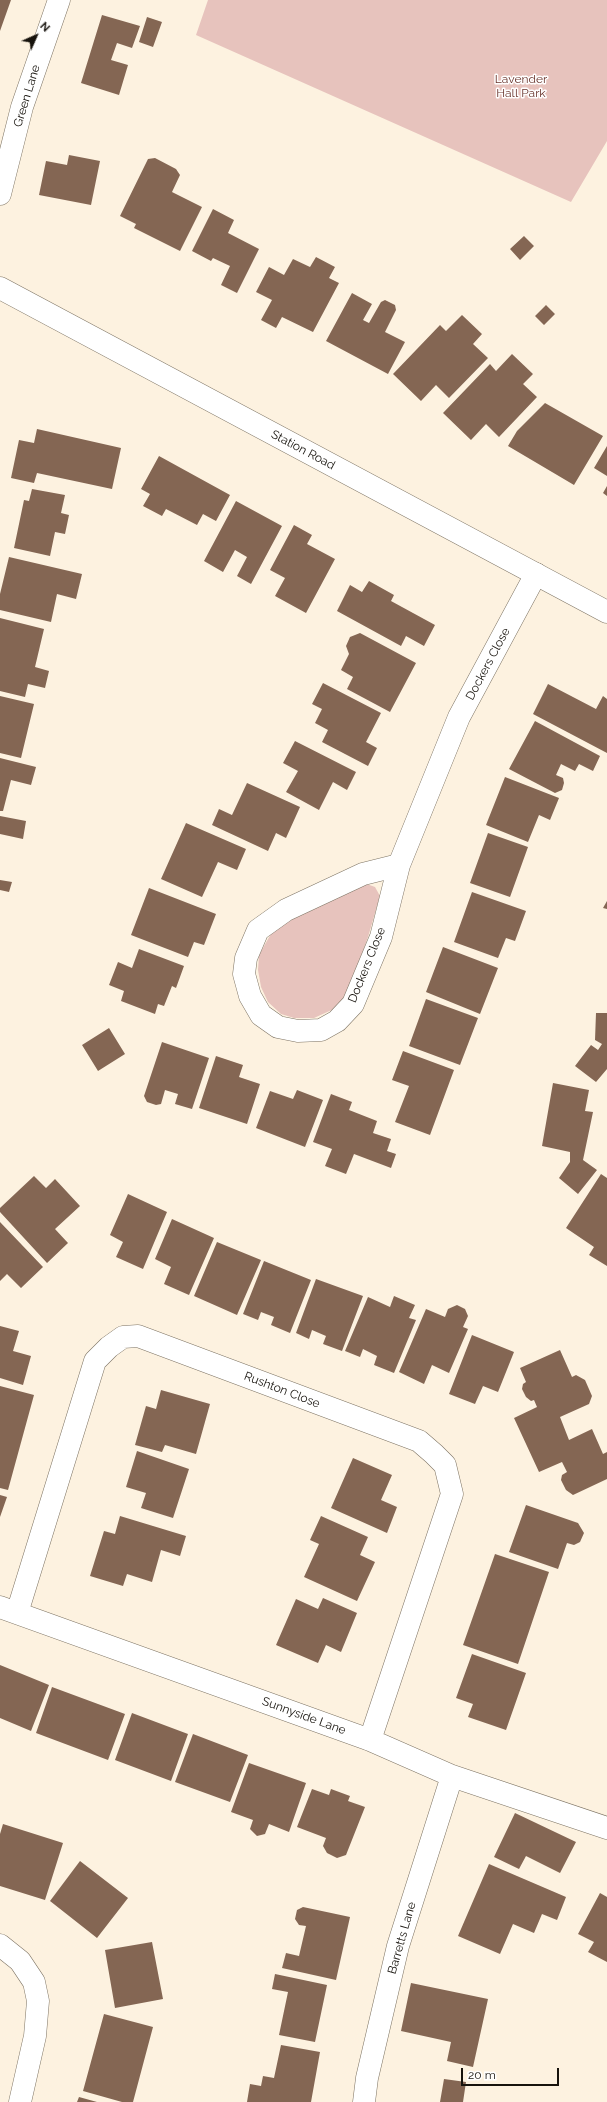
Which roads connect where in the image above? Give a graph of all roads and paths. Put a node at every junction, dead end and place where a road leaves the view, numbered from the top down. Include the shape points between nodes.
1 (59, 0) edge
2 (0, 194) edge
3 (0, 288) edge
4 (536, 574) junction
5 (607, 612) edge
6 (399, 865) junction
7 (9, 1610) edge
8 (370, 1740) junction
9 (452, 1776) junction
10 (607, 1828) edge
11 (0, 1945) edge
12 (20, 2102) edge
13 (364, 2102) edge

1 - 2 street, Green Lane via 22,107
3 - 4 street, Station Road
4 - 5 street, Station Road
4 - 6 street, Dockers Close via 460,717
6 - 6 street, Dockers Close via 381,937 353,1004 337,1021 320,1030 278,1027 261,1015 250,996 244,974 246,958 258,930 293,907 363,874
7 - 8 street, Sunnyside Lane
7 - 8 street, Rushton Close via 95,1361 123,1337 138,1336 419,1441 445,1465 452,1494
8 - 9 street, Sunnyside Lane
9 - 10 street, Sunnyside Lane
9 - 13 street, Barretts Lane via 398,1946
11 - 12 street via 20,1961 34,1982 38,2001 35,2036

